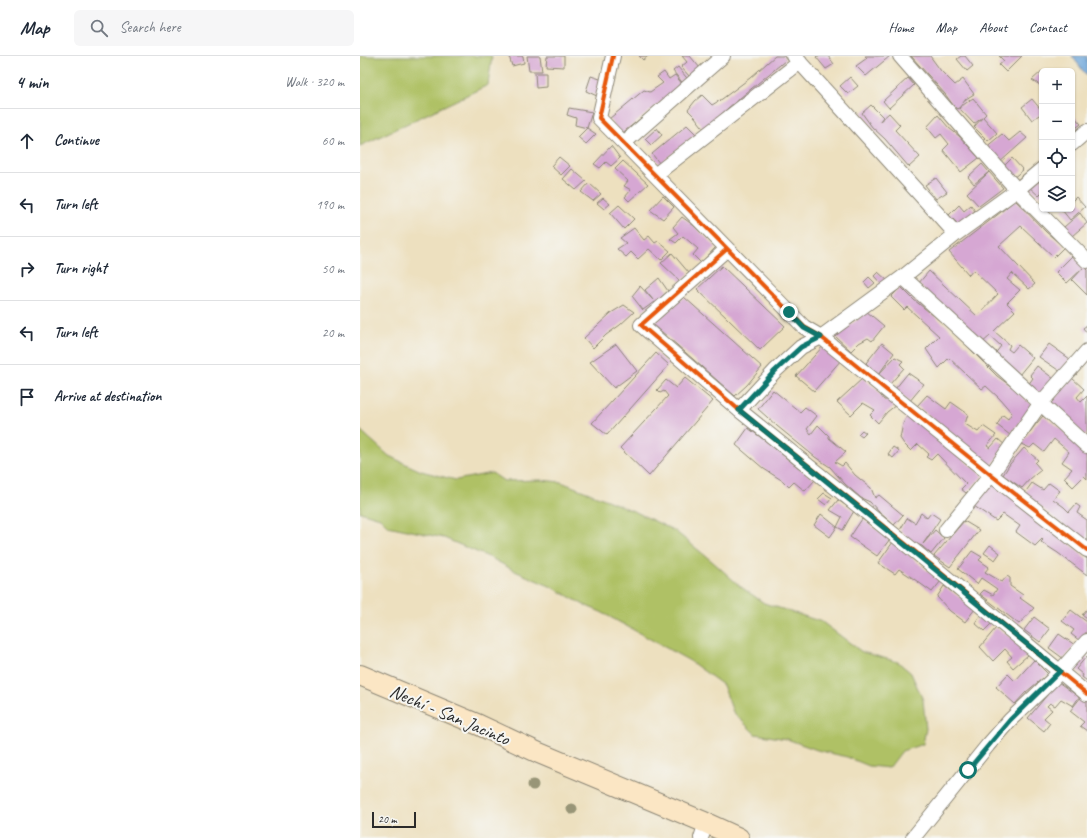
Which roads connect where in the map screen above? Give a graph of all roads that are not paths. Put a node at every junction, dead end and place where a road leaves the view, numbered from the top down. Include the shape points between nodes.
1 (613, 56) edge
2 (723, 56) edge
3 (900, 56) edge
4 (797, 59) edge
5 (1087, 131) edge
6 (1075, 141) edge
7 (624, 143) junction
8 (1039, 172) edge
9 (655, 175) junction
10 (1017, 190) junction
11 (956, 234) junction
12 (727, 249) junction
13 (1087, 261) edge
14 (903, 277) junction
15 (821, 337) junction
16 (1087, 351) edge
17 (1040, 404) junction
18 (739, 410) junction
19 (1087, 446) edge
20 (991, 475) junction
21 (946, 530) dead end
22 (1087, 550) edge
23 (1087, 642) edge
24 (1060, 671) junction
25 (360, 675) edge
26 (1087, 694) edge
27 (704, 830) edge
28 (739, 838) edge
29 (913, 838) edge

1 - 7 street via 599,118
2 - 7 street
3 - 10 street
4 - 9 street
4 - 11 street
5 - 6 street
7 - 9 street
8 - 10 street
9 - 12 street
10 - 11 street
10 - 13 street
11 - 14 street
12 - 15 street via 804,328
12 - 18 street via 640,324
14 - 15 street
14 - 17 street
15 - 18 street via 801,347
15 - 20 street
16 - 17 street
17 - 19 street
17 - 20 street
18 - 24 street
20 - 21 street
20 - 22 street
23 - 24 street
24 - 26 street
24 - 29 street via 1010,720
25 - 27 main road, Nechí - San Jacinto via 479,725
27 - 28 main road, Nechí - San Jacinto

